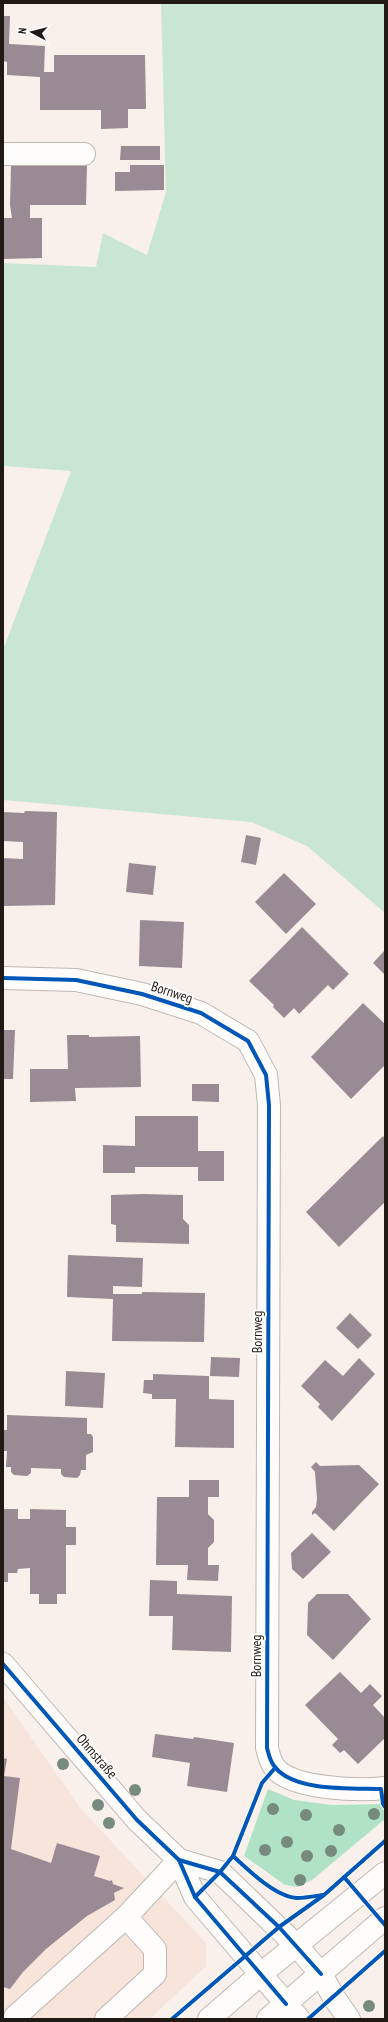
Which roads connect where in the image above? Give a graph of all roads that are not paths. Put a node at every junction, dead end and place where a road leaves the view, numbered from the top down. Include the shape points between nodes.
1 (3, 154) edge
2 (84, 154) dead end
3 (3, 978) edge
4 (3, 1664) edge
5 (385, 1788) edge
6 (178, 1860) junction
7 (385, 1873) edge
8 (126, 1917) junction
9 (385, 1918) edge
10 (297, 1946) junction
11 (262, 1973) junction
12 (321, 1974) junction
13 (292, 2011) edge
14 (15, 2018) dead end
15 (106, 2019) edge
16 (209, 2019) edge
17 (268, 2019) edge
18 (349, 2019) edge

1 - 2 street
3 - 5 street, Bornweg via 76,980 142,994 201,1013 248,1041 266,1075 269,1105 267,1748 275,1768 297,1782 331,1787
4 - 6 street, Ohmstraße via 137,1820
6 - 8 street
6 - 10 street, Ohmstraße via 220,1872
6 - 11 street, Ohmstraße via 195,1897
7 - 10 street
8 - 14 street
8 - 15 street via 155,1949 155,1974
9 - 12 street
10 - 11 street
10 - 12 street, Ohmstraße
11 - 13 street, Ohmstraße
11 - 16 street
12 - 13 street
12 - 18 street, Ohmstraße
13 - 17 street

